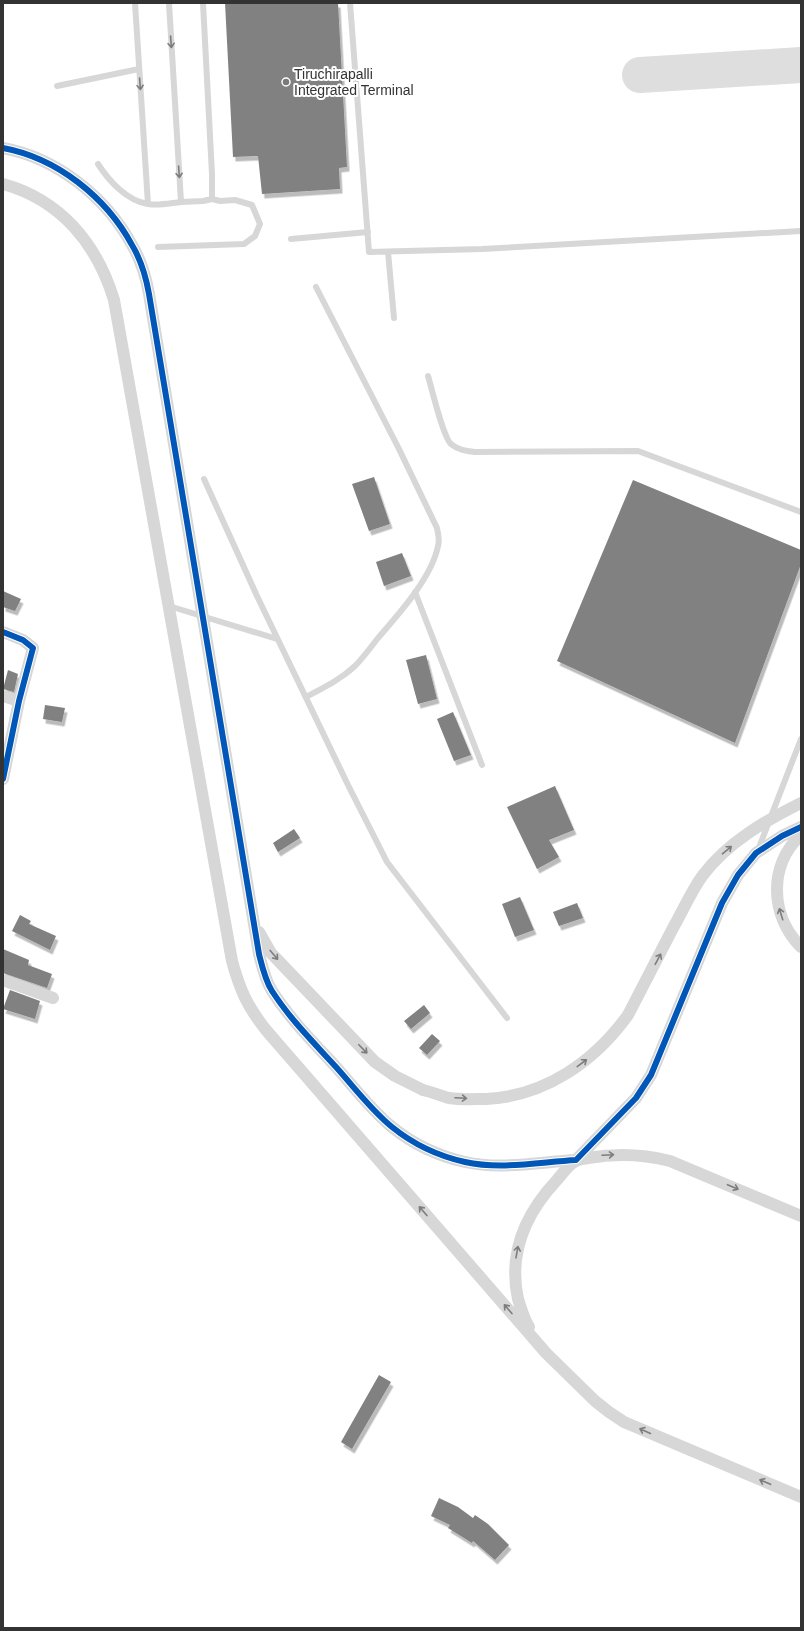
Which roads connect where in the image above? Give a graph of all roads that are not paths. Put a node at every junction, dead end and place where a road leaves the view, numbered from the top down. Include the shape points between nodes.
1 (135, 3) edge
2 (168, 3) edge
3 (203, 3) edge
4 (350, 3) edge
5 (139, 69) junction
6 (57, 86) dead end
7 (3, 148) edge
8 (98, 164) dead end
9 (3, 184) edge
10 (212, 199) junction
11 (182, 202) junction
12 (148, 204) junction
13 (801, 231) edge
14 (368, 232) junction
15 (291, 239) dead end
16 (158, 247) dead end
17 (388, 252) junction
18 (316, 287) dead end
19 (394, 318) dead end
20 (428, 376) dead end
21 (204, 479) dead end
22 (801, 512) edge
23 (415, 592) junction
24 (169, 606) junction
25 (203, 616) junction
26 (3, 632) edge
27 (277, 639) junction
28 (3, 696) edge
29 (306, 697) junction
30 (19, 701) junction
31 (801, 739) edge
32 (5, 756) edge
33 (482, 765) dead end
34 (3, 779) edge
35 (801, 803) edge
36 (801, 827) edge
37 (801, 835) edge
38 (756, 853) junction
39 (251, 908) junction
40 (801, 947) edge
41 (3, 980) edge
42 (53, 998) dead end
43 (507, 1018) dead end
44 (576, 1160) junction
45 (801, 1216) edge
46 (546, 1353) junction
47 (801, 1497) edge

1 - 5 lane
2 -> 11 lane
3 - 10 lane
4 - 14 lane
5 - 6 lane
5 -> 12 lane
7 - 25 street via 45,162 76,181 112,215 133,245 139,259 149,294
8 - 12 lane via 120,190
9 - 24 street via 28,193 73,224 108,280 114,300
10 - 11 lane
10 - 16 lane via 235,200 252,206 260,224 255,236 244,244
11 - 12 lane
13 - 17 lane
14 - 15 lane
14 - 17 lane via 369,252
17 - 19 lane
18 - 23 lane via 437,528 439,537 436,556
20 - 22 lane via 450,444 462,450 638,451
21 - 27 lane
23 - 29 lane via 355,666 332,684
23 - 33 lane
24 - 25 lane
46 -> 24 street via 266,1030 251,1012 243,997 232,961
25 - 27 lane
25 - 39 street
26 - 30 street via 23,640 33,648
27 - 29 lane
28 - 30 street
29 - 43 lane via 387,862
30 - 32 street
31 - 38 lane
32 - 34 street
39 -> 35 street, bridge via 262,938 271,953 375,1062 395,1076 423,1090 451,1098 502,1098 545,1086 564,1076 599,1050 628,1015 704,875 743,837 770,818
36 - 38 street
40 -> 37 street via 784,926 777,892 779,872 784,859 790,847
38 - 44 street via 738,875 722,903 651,1075 636,1098
39 - 44 street via 259,954 271,990 298,1024 391,1127 439,1154 465,1162 493,1166
41 - 42 street
44 -> 45 street via 633,1155 664,1159
46 -> 44 street via 527,1324 520,1306 516,1289 516,1252 528,1218 538,1202
47 -> 46 street via 624,1422 595,1401

